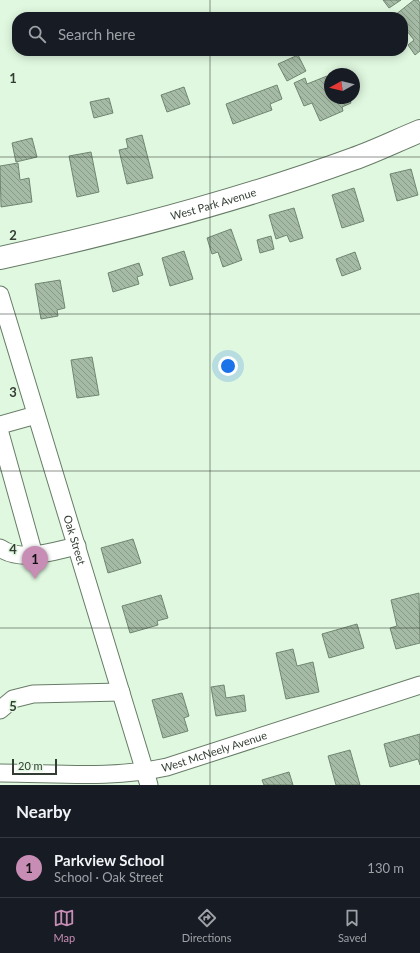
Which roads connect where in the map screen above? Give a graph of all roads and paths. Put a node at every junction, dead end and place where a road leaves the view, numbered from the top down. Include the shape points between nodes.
1 (420, 131) edge
2 (0, 258) edge
3 (0, 295) edge
4 (36, 415) junction
5 (0, 425) edge
6 (0, 433) edge
7 (77, 546) junction
8 (0, 548) edge
9 (34, 555) junction
10 (420, 685) edge
11 (121, 692) junction
12 (0, 710) edge
13 (0, 773) edge
14 (147, 778) edge

1 - 2 main road, West Park Avenue via 354,159 207,206
3 - 4 street, Oak Street
4 - 5 street
4 - 7 street, Oak Street
6 - 9 street
7 - 9 street
7 - 11 street, Oak Street
8 - 9 street via 9,553
10 - 14 street, West McNeely Avenue via 167,767
11 - 12 street via 33,694 13,699
11 - 14 street, Oak Street
13 - 14 street, West McNeely Avenue via 123,774

